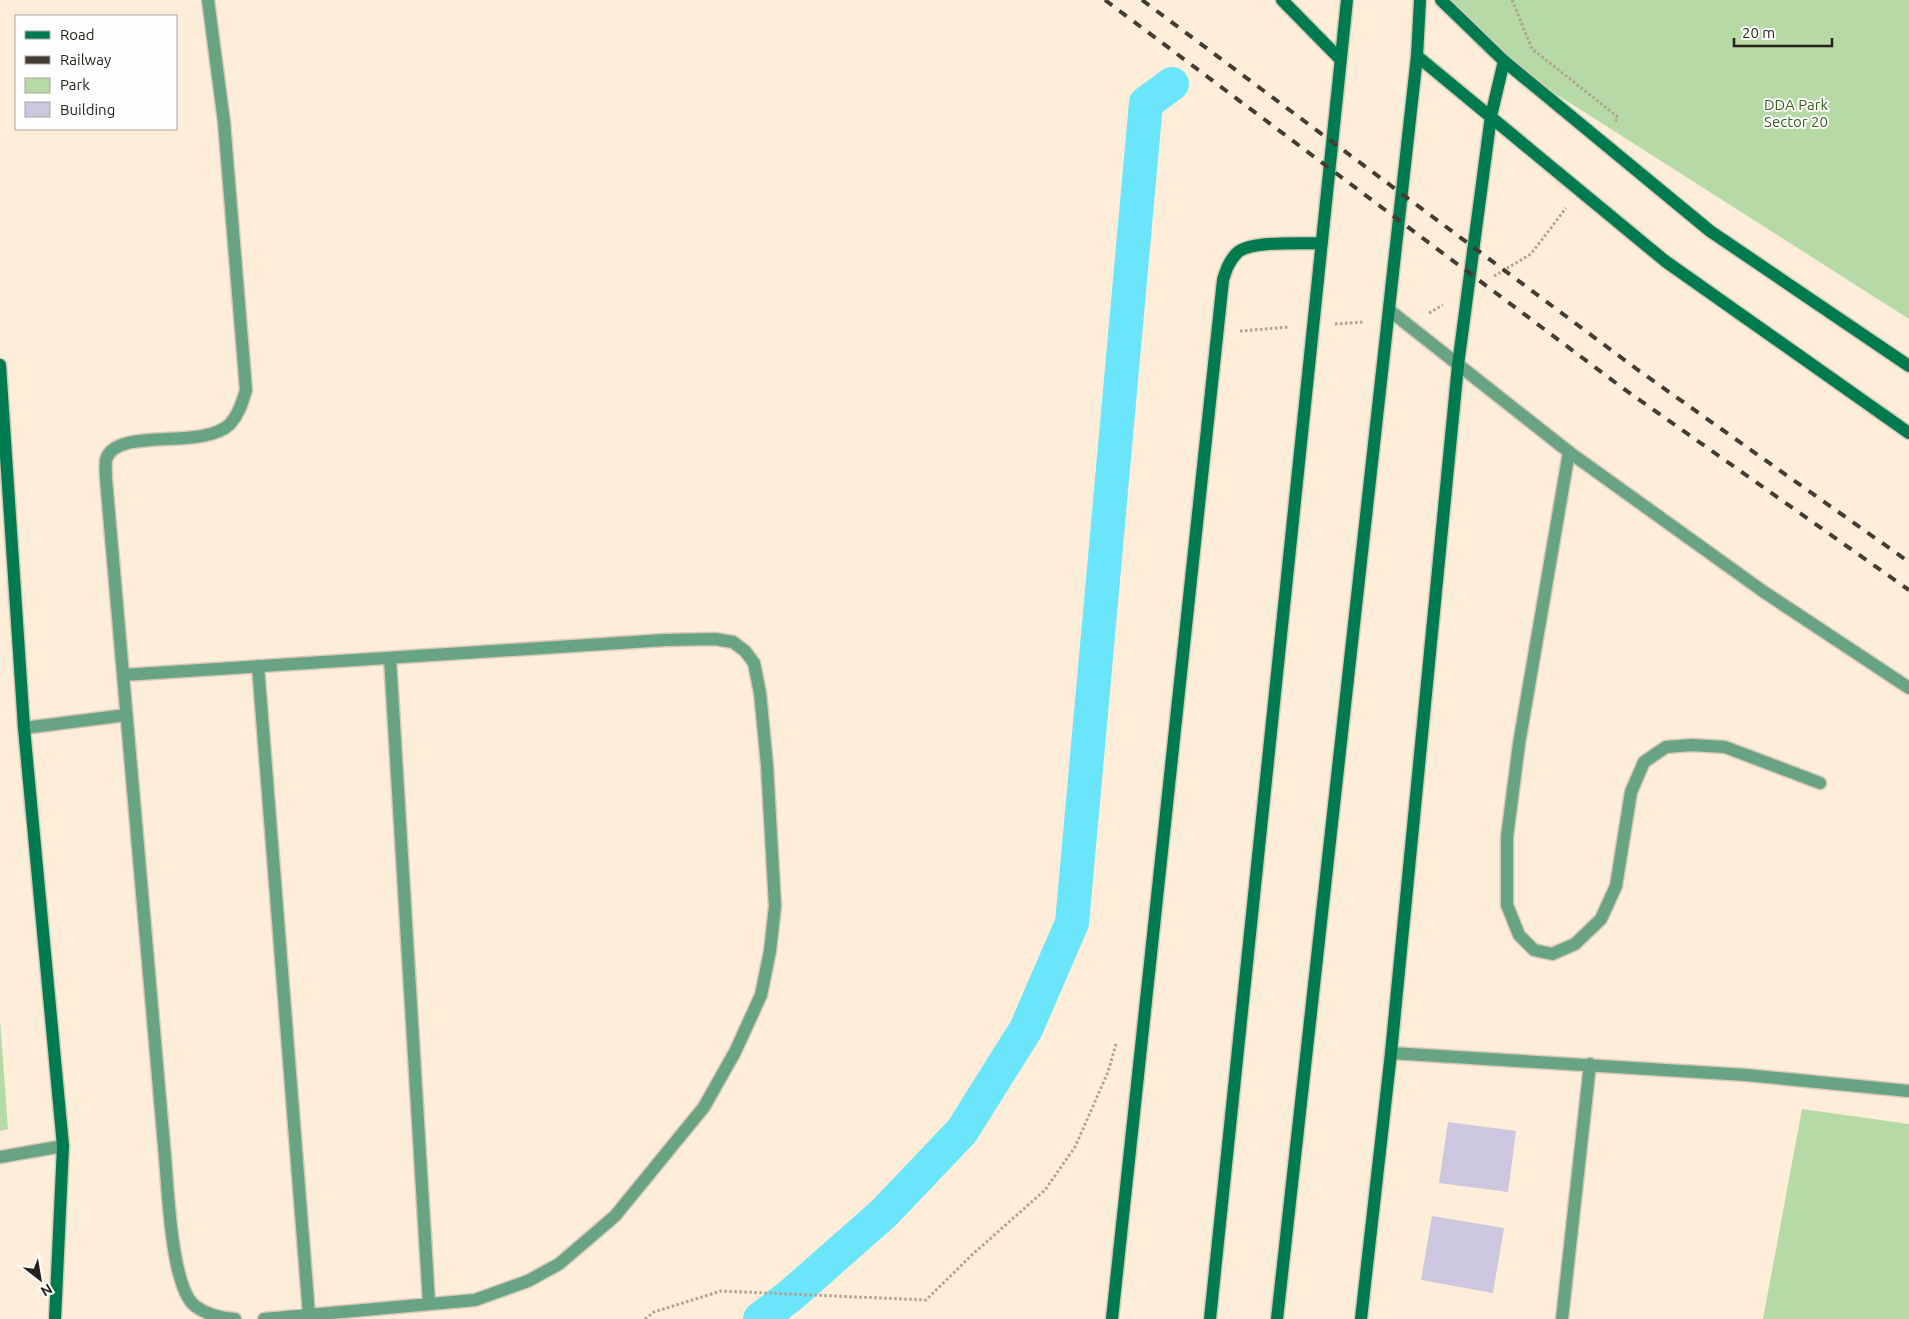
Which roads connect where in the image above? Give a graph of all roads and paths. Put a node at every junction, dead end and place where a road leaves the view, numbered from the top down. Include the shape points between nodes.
1 (208, 0) edge
2 (1282, 0) edge
3 (1347, 0) edge
4 (1420, 0) edge
5 (1441, 0) edge
6 (1417, 56) junction
7 (1341, 60) junction
8 (1504, 61) junction
9 (1491, 116) junction
10 (1322, 243) junction
11 (1389, 310) junction
12 (0, 365) edge
13 (1458, 365) junction
14 (1909, 366) edge
15 (1909, 433) edge
16 (1569, 452) junction
17 (390, 658) junction
18 (258, 666) junction
19 (123, 675) junction
20 (1909, 688) edge
21 (126, 715) junction
22 (24, 728) junction
23 (1820, 783) dead end
24 (1391, 1052) junction
25 (1590, 1064) junction
26 (1909, 1091) edge
27 (63, 1146) junction
28 (0, 1157) edge
29 (429, 1304) junction
30 (309, 1315) junction
31 (55, 1319) edge
32 (235, 1319) edge
33 (264, 1319) edge
34 (1112, 1319) edge
35 (1210, 1319) edge
36 (1277, 1319) edge
37 (1361, 1319) edge
38 (1562, 1319) edge

1 - 19 street via 224,122 246,390 240,409 229,424 217,432 192,438 127,442 106,458
2 - 7 street
3 - 7 street
4 - 6 street
5 - 8 street
6 - 9 street
6 - 11 street
7 - 10 street
8 - 9 street
8 - 14 street via 1710,231
9 - 13 street
9 - 15 street via 1665,261
10 - 34 street via 1258,245 1245,249 1228,266 1223,280
10 - 35 street
11 - 13 street
11 - 36 street
12 - 22 street
13 - 16 street
13 - 24 street
16 - 20 street via 1764,592
16 - 23 street via 1519,744 1508,837 1507,905 1519,935 1534,950 1552,954 1575,944 1600,919 1616,886 1631,792 1644,762 1666,747 1725,747
17 - 18 street
17 - 29 street
17 - 29 street via 665,640 733,642 754,663 760,693 770,801 775,906 761,996 704,1107 615,1216 558,1264 528,1281 476,1300
18 - 19 street
18 - 30 street
19 - 21 street
21 - 22 street
21 - 32 street via 175,1252 182,1285 194,1306 218,1318
22 - 27 street
24 - 25 street
24 - 37 street
25 - 26 street
25 - 38 street
27 - 28 street
27 - 31 street
29 - 30 street
30 - 33 street

